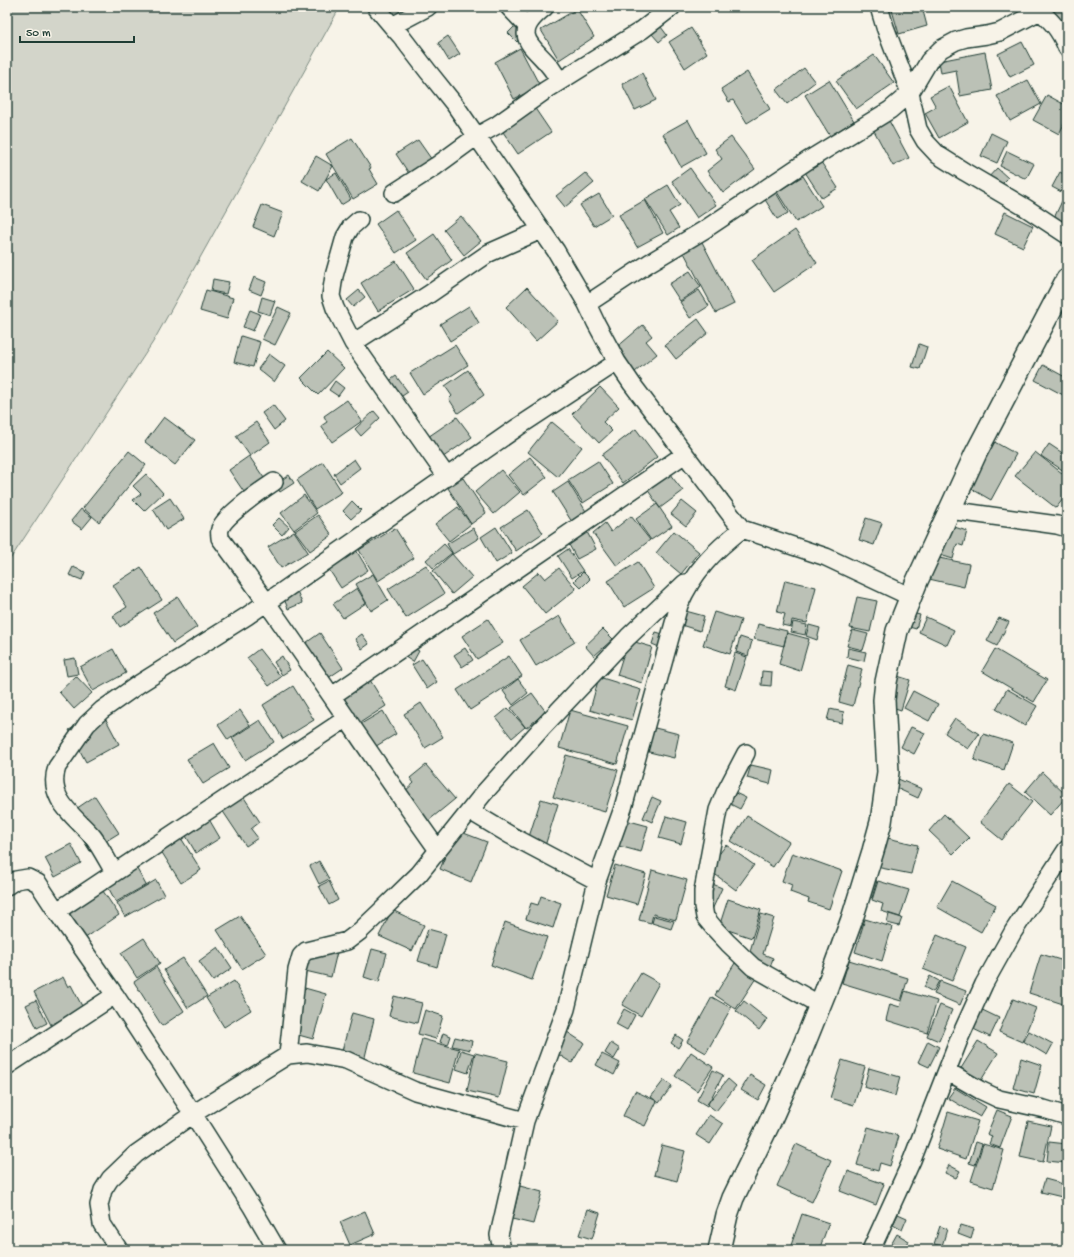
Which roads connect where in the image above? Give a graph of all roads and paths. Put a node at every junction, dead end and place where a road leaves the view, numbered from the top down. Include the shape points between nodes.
1 (376, 7) edge
2 (428, 7) edge
3 (509, 7) edge
4 (545, 7) edge
5 (672, 7) edge
6 (879, 7) edge
7 (1038, 9) edge
8 (392, 26) junction
9 (527, 26) junction
10 (1067, 48) edge
11 (560, 82) junction
12 (910, 93) junction
13 (477, 136) junction
14 (394, 193) dead end
15 (359, 220) dead end
16 (541, 230) junction
17 (1067, 235) edge
18 (1067, 279) edge
19 (587, 304) junction
20 (353, 343) junction
21 (617, 362) junction
22 (685, 454) junction
23 (447, 477) junction
24 (274, 482) dead end
25 (949, 510) junction
26 (1067, 528) edge
27 (742, 529) junction
28 (696, 573) junction
29 (911, 597) junction
30 (267, 601) junction
31 (332, 696) junction
32 (347, 718) junction
33 (746, 753) dead end
34 (470, 811) junction
35 (1067, 849) edge
36 (438, 850) junction
37 (114, 872) junction
38 (597, 881) junction
39 (7, 886) edge
40 (56, 911) junction
41 (115, 995) junction
42 (820, 1006) junction
43 (288, 1055) junction
44 (7, 1066) edge
45 (947, 1071) junction
46 (192, 1114) junction
47 (1067, 1116) edge
48 (525, 1121) junction
49 (722, 1249) edge
50 (119, 1250) edge
51 (277, 1250) edge
52 (502, 1250) edge
53 (871, 1250) edge

1 - 8 street
2 - 8 street
3 - 9 street
4 - 9 street
5 - 11 street via 642,30
6 - 12 street
7 - 10 street via 1055,24
7 - 12 street via 1000,32 961,39 941,49 929,61
8 - 13 street
9 - 11 street via 528,41
11 - 13 street
12 - 17 street via 918,129 938,155
12 - 19 street via 890,110
13 - 14 street
13 - 16 street
15 - 20 street via 345,237 331,296
16 - 19 street
16 - 20 street via 489,253
18 - 25 street
19 - 21 street
20 - 23 street
21 - 22 street
21 - 23 street
22 - 27 street
22 - 31 street
23 - 30 street
24 - 30 street via 248,500 224,522 219,533 220,538
25 - 26 street
25 - 29 street
27 - 28 street via 716,550
27 - 29 street via 826,557
28 - 34 street via 628,637 541,729
28 - 38 street via 679,606 623,808
29 - 42 street via 897,632 886,682 888,772 881,822 852,919
30 - 31 street
30 - 37 street via 102,710 87,724 57,767 54,785 68,813 92,836
31 - 32 street
32 - 36 street
32 - 37 street
33 - 42 street via 718,810 704,891 705,917 753,967
34 - 36 street
34 - 38 street
35 - 45 street via 1013,932 984,984
36 - 43 street via 419,874 359,932 347,941 306,951 301,956 297,970
37 - 40 street
38 - 48 street via 566,1009
39 - 40 street via 16,880 33,880 38,883
40 - 41 street
41 - 44 street
41 - 46 street
42 - 49 street via 768,1126 733,1198 727,1216
43 - 46 street
43 - 48 street via 307,1053 346,1060 415,1091
45 - 47 street via 999,1099
45 - 53 street via 912,1160
46 - 50 street via 136,1154 110,1179 103,1190 99,1204 102,1224
46 - 51 street
48 - 52 street via 499,1235

